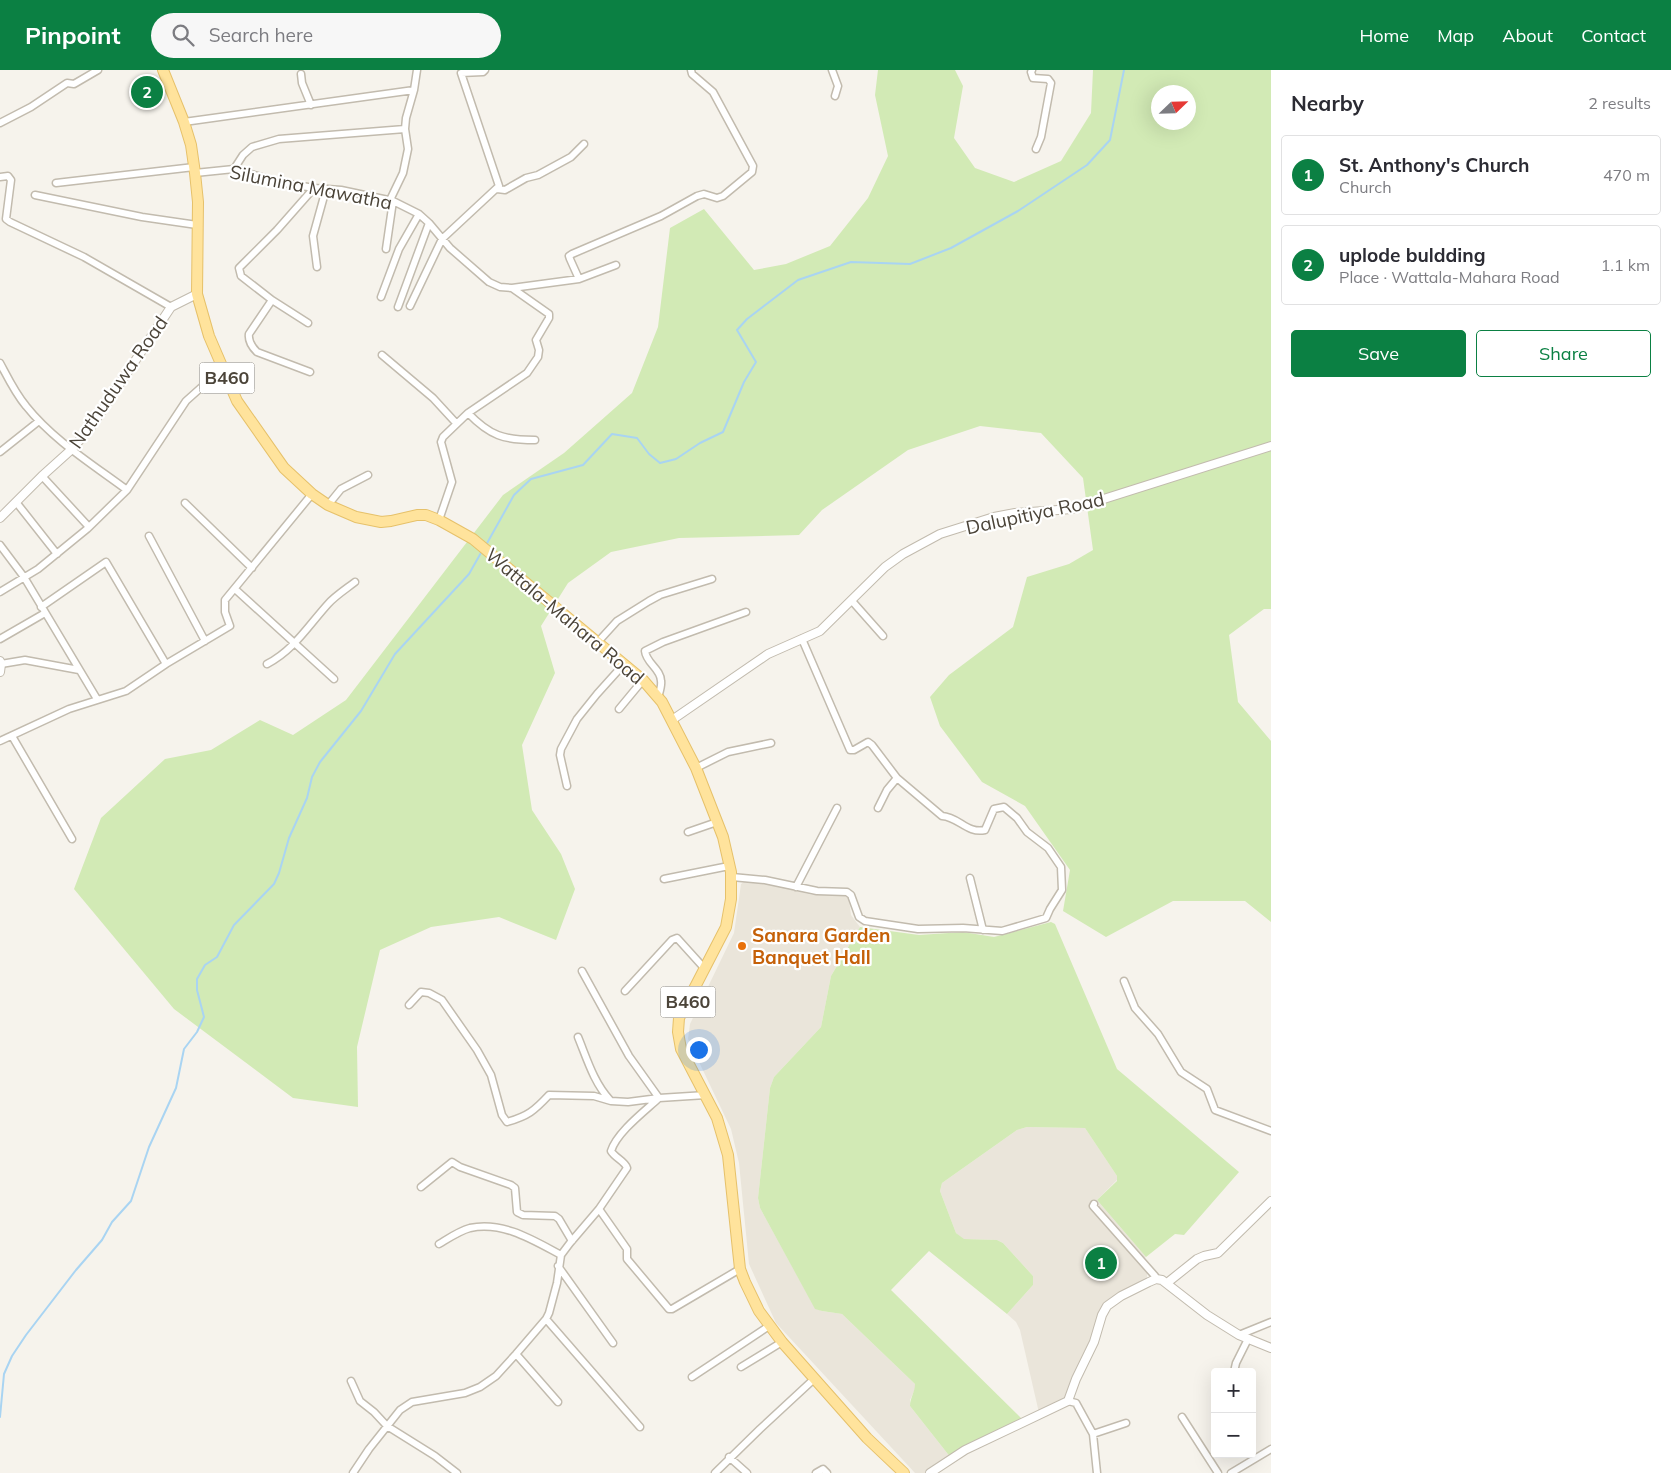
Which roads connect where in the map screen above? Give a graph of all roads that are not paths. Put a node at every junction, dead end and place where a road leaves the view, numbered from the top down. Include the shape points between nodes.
1 (98, 70) edge
2 (163, 70) edge
3 (417, 70) edge
4 (485, 70) edge
5 (690, 70) edge
6 (832, 70) edge
7 (1032, 70) edge
8 (301, 74) dead end
9 (414, 90) junction
10 (835, 96) dead end
11 (312, 105) junction
12 (184, 122) junction
13 (0, 124) edge
14 (405, 129) junction
15 (584, 144) dead end
16 (1036, 149) dead end
17 (234, 169) junction
18 (195, 170) junction
19 (0, 177) edge
20 (56, 183) dead end
21 (314, 188) junction
22 (326, 189) junction
23 (497, 189) junction
24 (35, 196) dead end
25 (391, 200) junction
26 (419, 214) junction
27 (429, 223) junction
28 (198, 224) junction
29 (442, 239) junction
30 (386, 249) dead end
31 (616, 265) dead end
32 (317, 267) dead end
33 (579, 279) junction
34 (512, 288) junction
35 (197, 294) junction
36 (381, 297) dead end
37 (272, 300) junction
38 (410, 306) dead end
39 (171, 307) junction
40 (398, 307) dead end
41 (308, 323) dead end
42 (382, 355) dead end
43 (0, 363) edge
44 (224, 372) junction
45 (310, 372) dead end
46 (468, 413) junction
47 (39, 421) junction
48 (456, 423) junction
49 (535, 440) dead end
50 (1271, 446) edge
51 (72, 450) junction
52 (0, 452) edge
53 (368, 475) dead end
54 (42, 476) junction
55 (127, 490) junction
56 (312, 494) junction
57 (16, 502) junction
58 (185, 503) dead end
59 (328, 505) junction
60 (3, 511) edge
61 (0, 518) edge
62 (440, 520) junction
63 (89, 527) junction
64 (149, 536) dead end
65 (0, 544) edge
66 (56, 554) junction
67 (252, 568) junction
68 (24, 577) junction
69 (712, 579) dead end
70 (356, 582) dead end
71 (235, 589) junction
72 (0, 592) edge
73 (852, 601) junction
74 (41, 607) junction
75 (746, 612) dead end
76 (45, 613) junction
77 (883, 636) dead end
78 (802, 639) junction
79 (0, 640) edge
80 (205, 642) junction
81 (597, 643) junction
82 (295, 644) junction
83 (166, 664) junction
84 (267, 664) dead end
85 (624, 664) junction
86 (0, 666) edge
87 (79, 670) junction
88 (334, 679) dead end
89 (643, 680) junction
90 (658, 698) junction
91 (97, 699) junction
92 (619, 709) dead end
93 (672, 720) junction
94 (12, 736) junction
95 (0, 741) edge
96 (771, 744) dead end
97 (696, 768) junction
98 (897, 778) junction
99 (567, 786) dead end
100 (836, 808) dead end
101 (878, 808) dead end
102 (717, 822) junction
103 (688, 832) dead end
104 (72, 840) dead end
105 (730, 866) junction
106 (732, 877) junction
107 (970, 878) dead end
108 (664, 879) dead end
109 (796, 887) junction
110 (983, 930) junction
111 (705, 969) junction
112 (582, 971) dead end
113 (1124, 981) dead end
114 (624, 991) dead end
115 (409, 1005) dead end
116 (578, 1037) dead end
117 (706, 1095) junction
118 (659, 1098) junction
119 (611, 1101) junction
120 (1271, 1131) edge
121 (420, 1187) dead end
122 (1271, 1201) edge
123 (1094, 1204) dead end
124 (599, 1209) junction
125 (572, 1241) junction
126 (439, 1244) dead end
127 (561, 1255) junction
128 (558, 1266) junction
129 (740, 1269) junction
130 (1156, 1279) junction
131 (1167, 1283) junction
132 (546, 1319) junction
133 (1271, 1322) edge
134 (769, 1326) junction
135 (1239, 1335) junction
136 (1248, 1339) junction
137 (782, 1342) junction
138 (613, 1344) dead end
139 (1271, 1348) edge
140 (516, 1354) junction
141 (740, 1367) dead end
142 (1235, 1368) edge
143 (692, 1377) dead end
144 (814, 1379) junction
145 (351, 1381) dead end
146 (1068, 1401) junction
147 (558, 1402) dead end
148 (1182, 1417) dead end
149 (1126, 1424) dead end
150 (387, 1426) junction
151 (640, 1427) dead end
152 (1093, 1434) junction
153 (1271, 1449) edge
154 (730, 1457) junction
155 (353, 1473) edge
156 (457, 1473) edge
157 (715, 1473) edge
158 (747, 1473) edge
159 (816, 1473) edge
160 (827, 1473) edge
161 (904, 1473) edge
162 (930, 1473) edge
163 (1096, 1473) edge
164 (1218, 1473) edge
165 (1231, 1473) edge

1 - 13 street via 74,84 67,83
2 - 12 main road, Wattala-Mahara Road / B460
3 - 9 street
4 - 23 street via 461,72 499,186
5 - 33 street via 713,92 753,166 752,172 723,196 697,196 661,216 572,254 570,260
6 - 10 street via 838,86
7 - 16 street via 1033,78 1048,79 1051,83
8 - 11 street via 304,90
9 - 11 street
9 - 14 street
11 - 12 street
12 - 18 main road, Wattala-Mahara Road / B460
14 - 17 street via 279,139 252,147
14 - 25 street via 408,149 403,173
15 - 23 street via 571,157 538,175 505,190
17 - 18 street, Silumina Mawatha
17 - 21 street, Silumina Mawatha
18 - 20 street, Silumina Mawatha
18 - 28 main road, Wattala-Mahara Road / B460
19 - 39 street via 8,176 11,180 6,219 84,256
21 - 22 street, Silumina Mawatha
21 - 37 street via 240,268 241,276
22 - 25 street, Silumina Mawatha
22 - 32 street via 314,236
23 - 29 street
24 - 28 street via 142,217
25 - 26 street, Silumina Mawatha
25 - 30 street
26 - 27 street, Silumina Mawatha
26 - 36 street via 399,249
27 - 29 street, Silumina Mawatha
27 - 40 street
28 - 35 main road, Wattala-Mahara Road / B460
29 - 34 street, Silumina Mawatha via 489,282
29 - 38 street
31 - 33 street
33 - 34 street
34 - 46 street, Silumina Mawatha via 549,314 550,318 536,340 538,357 527,374
35 - 39 street, Nathuduwa Road
35 - 44 main road, Wattala-Mahara Road / B460
37 - 41 street
37 - 45 street via 249,334 253,348
39 - 51 street, Nathuduwa Road via 92,426
42 - 48 street via 433,398
43 - 47 street via 15,391
44 - 55 street via 186,401
44 - 56 main road, Wattala-Mahara Road / B460 via 238,400 284,468
46 - 48 street, Silumina Mawatha
46 - 49 street via 496,435 513,440
47 - 51 street
47 - 52 street
48 - 62 street, Silumina Mawatha via 442,442 452,482
50 - 73 street, Dalupitiya Road via 1072,509 994,517 940,534 903,554
51 - 54 street, Nathuduwa Road
51 - 55 street
53 - 59 street via 341,489
54 - 57 street, Nathuduwa Road
54 - 63 street
55 - 63 street
56 - 59 main road, Wattala-Mahara Road / B460
56 - 67 street
57 - 60 street, Nathuduwa Road
57 - 66 street
58 - 67 street
59 - 62 main road, Wattala-Mahara Road / B460 via 370,521 391,521 417,515
60 - 61 street, Nathuduwa Road
62 - 81 main road, Wattala-Mahara Road / B460 via 472,539
63 - 66 street
64 - 80 street
65 - 68 street
66 - 68 street
67 - 71 street
68 - 72 street
68 - 74 street
69 - 81 street via 649,600 617,621
70 - 82 street via 330,602
71 - 80 street via 225,600 230,626
71 - 82 street
73 - 77 street
73 - 78 street, Dalupitiya Road via 820,631
74 - 76 street
74 - 83 street via 106,562
75 - 90 street via 645,651 662,682
76 - 79 street
76 - 87 street
78 - 93 street, Dalupitiya Road via 768,654
78 - 98 street via 850,750 868,742
80 - 83 street
81 - 85 main road, Wattala-Mahara Road / B460
82 - 84 street via 280,658
82 - 88 street
83 - 91 street via 126,690
85 - 89 main road, Wattala-Mahara Road / B460
85 - 99 street via 577,719 562,749 560,755
86 - 87 street via 25,660
87 - 91 street
89 - 90 main road, Wattala-Mahara Road / B460
89 - 92 street
90 - 93 main road, Wattala-Mahara Road / B460
91 - 94 street
93 - 97 main road, Wattala-Mahara Road / B460
94 - 95 street
94 - 104 street
96 - 97 street via 728,752
97 - 102 main road, Wattala-Mahara Road / B460
98 - 101 street
98 - 110 street via 942,816 978,832 985,830 994,809 1004,807 1027,832 1048,848 1061,866 1062,890 1046,918 1002,931
100 - 109 street
102 - 103 street
102 - 105 main road, Wattala-Mahara Road / B460
105 - 106 main road, Wattala-Mahara Road / B460
105 - 108 street
106 - 109 street
106 - 111 main road, Wattala-Mahara Road / B460 via 726,927
107 - 110 street
109 - 110 street via 847,892 852,895 859,917 865,921 918,929
111 - 114 street via 677,938
111 - 117 main road, Wattala-Mahara Road / B460 via 679,1018 678,1032 681,1049
112 - 118 street via 629,1056
113 - 120 street via 1135,1008 1158,1034 1181,1072 1207,1089 1214,1110
115 - 119 street via 421,992 442,1000 491,1075 507,1122 533,1111 549,1095 594,1096
116 - 119 street via 590,1068
117 - 118 street
117 - 129 main road, Wattala-Mahara Road / B460 via 728,1155
118 - 119 street
118 - 124 street via 613,1146 613,1155 627,1168
121 - 125 street via 452,1162 511,1185 515,1188 517,1212 555,1216
122 - 131 street via 1218,1253 1197,1260
123 - 130 street
124 - 125 street
124 - 129 street via 627,1249 627,1259 669,1309
125 - 127 street
126 - 127 street via 471,1228 495,1227 519,1233
127 - 128 street
128 - 132 street via 557,1283
128 - 138 street
129 - 134 main road, Wattala-Mahara Road / B460
130 - 131 street
130 - 146 street via 1107,1306
131 - 135 street via 1193,1305
132 - 140 street
132 - 151 street
133 - 135 street
134 - 137 main road, Wattala-Mahara Road / B460
134 - 143 street
135 - 136 street
136 - 139 street
136 - 142 street
137 - 141 street
137 - 144 main road, Wattala-Mahara Road / B460
140 - 147 street
140 - 150 street via 496,1376 480,1387 465,1393 412,1402 400,1410
144 - 154 street
144 - 161 main road, Wattala-Mahara Road / B460 via 867,1438
145 - 150 street via 360,1401
146 - 152 street via 1076,1404
146 - 162 street via 965,1450
148 - 164 street
149 - 152 street
150 - 155 street
150 - 156 street
152 - 163 street
153 - 165 street
154 - 157 street
154 - 158 street
159 - 160 street via 823,1469

